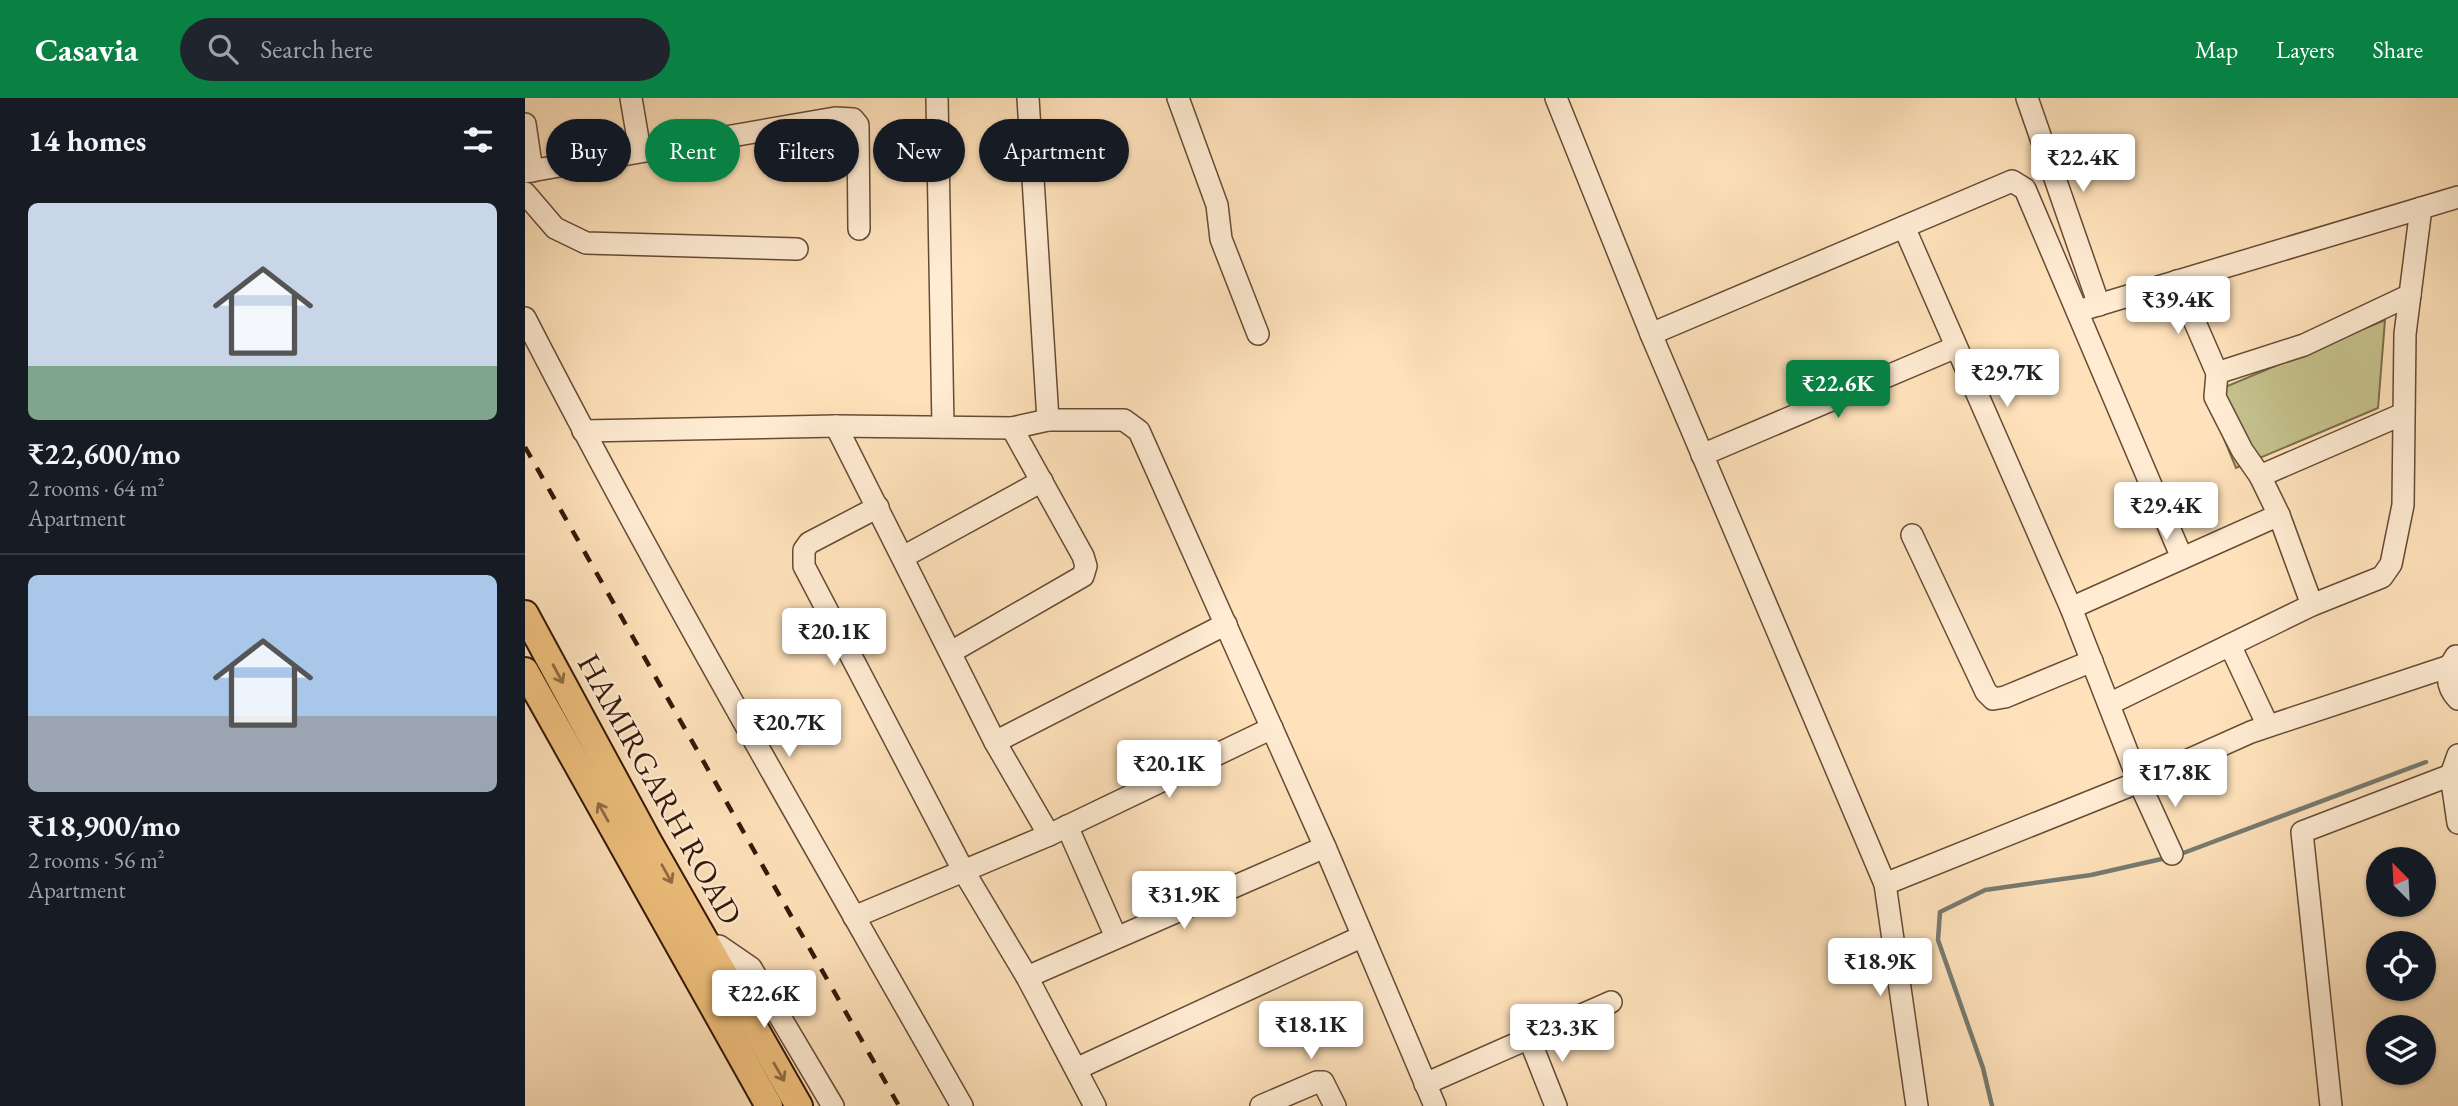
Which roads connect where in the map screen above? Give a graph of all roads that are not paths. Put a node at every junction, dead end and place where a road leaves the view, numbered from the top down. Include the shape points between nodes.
1 (631, 98) edge
2 (937, 98) edge
3 (1028, 98) edge
4 (1178, 98) edge
5 (1556, 98) edge
6 (2027, 98) edge
7 (525, 124) edge
8 (640, 151) junction
9 (529, 171) edge
10 (525, 193) edge
11 (2458, 197) edge
12 (2421, 208) junction
13 (1904, 227) junction
14 (859, 229) dead end
15 (797, 249) dead end
16 (2177, 281) junction
17 (2410, 295) junction
18 (2099, 305) junction
19 (2078, 311) junction
20 (525, 318) edge
21 (1258, 334) dead end
22 (1651, 334) junction
23 (1956, 347) junction
24 (2217, 373) junction
25 (2403, 414) junction
26 (1048, 420) junction
27 (836, 426) junction
28 (943, 427) junction
29 (1012, 428) junction
30 (583, 431) junction
31 (1702, 455) junction
32 (2260, 476) junction
33 (1042, 481) junction
34 (878, 507) junction
35 (2279, 515) junction
36 (1912, 535) dead end
37 (903, 557) junction
38 (2182, 558) junction
39 (2312, 605) junction
40 (2071, 608) junction
41 (525, 614) edge
42 (1226, 624) junction
43 (2230, 645) junction
44 (951, 652) junction
45 (2454, 660) edge
46 (2092, 661) junction
47 (525, 671) edge
48 (2458, 699) edge
49 (2109, 704) junction
50 (2268, 726) junction
51 (1272, 728) junction
52 (995, 742) junction
53 (2458, 755) edge
54 (2451, 775) junction
55 (2139, 782) junction
56 (2458, 823) edge
57 (1058, 830) junction
58 (1325, 847) junction
59 (2172, 854) dead end
60 (963, 870) junction
61 (1885, 884) junction
62 (855, 917) junction
63 (1116, 937) junction
64 (1361, 937) junction
65 (697, 953) junction
66 (1027, 977) junction
67 (1611, 1002) dead end
68 (1529, 1038) junction
69 (1076, 1069) junction
70 (1425, 1084) junction
71 (769, 1106) edge
72 (799, 1106) edge
73 (833, 1106) edge
74 (962, 1106) edge
75 (1095, 1106) edge
76 (1261, 1106) edge
77 (1335, 1106) edge
78 (1435, 1106) edge
79 (1556, 1106) edge
80 (1917, 1106) edge
81 (2330, 1106) edge

1 - 8 street
2 - 28 street
3 - 26 street
4 - 21 street via 1217,205 1221,239
5 - 22 street
6 - 18 street
7 - 9 street
8 - 9 street
8 - 14 street via 835,118 853,119 858,125
10 - 15 street via 555,228 586,243
11 - 12 street
12 - 16 street
12 - 17 street
13 - 19 street via 2012,181 2025,189
13 - 22 street
13 - 23 street
16 - 18 street
16 - 24 street
17 - 24 street via 2304,345
17 - 25 street
18 - 19 street
19 - 38 street
20 - 30 street
22 - 31 street
23 - 31 street
23 - 40 street
24 - 32 street via 2215,397
25 - 32 street
25 - 39 street via 2403,505 2391,564 2382,577
26 - 29 street
26 - 42 street via 1124,420 1143,435
27 - 28 street
27 - 30 street
27 - 34 street
28 - 29 street
29 - 33 street
30 - 62 street
31 - 61 street
32 - 35 street
33 - 37 street
33 - 44 street via 1083,556 1083,576
34 - 37 street
34 - 60 street via 809,543 804,566
35 - 38 street
35 - 39 street
36 - 46 street via 1993,699
37 - 44 street
38 - 40 street
39 - 43 street
40 - 46 street
41 -> 65 main road, HAMIRGARH ROAD
42 - 51 street
42 - 52 street
43 - 49 street
43 - 50 street
44 - 52 street
45 - 48 street via 2449,687
45 - 50 street
46 - 49 street
65 -> 47 main road, HAMIRGARH ROAD
49 - 55 street
50 - 55 street
51 - 57 street
51 - 58 street
52 - 57 street
53 - 54 street
54 - 56 street
54 - 81 street via 2302,832
55 - 59 street
55 - 61 street
57 - 60 street
57 - 63 street
58 - 63 street
58 - 64 street
60 - 62 street
60 - 66 street
61 - 80 street
62 - 74 street
63 - 66 street
64 - 69 street
64 - 70 street
65 - 71 main road, HAMIRGARH ROAD
65 -> 72 main road, HAMIRGARH ROAD
65 - 73 street via 719,946 751,968
66 - 69 street
67 - 68 street
68 - 70 street
68 - 79 street
69 - 75 street
70 - 78 street
76 - 77 street via 1323,1082

